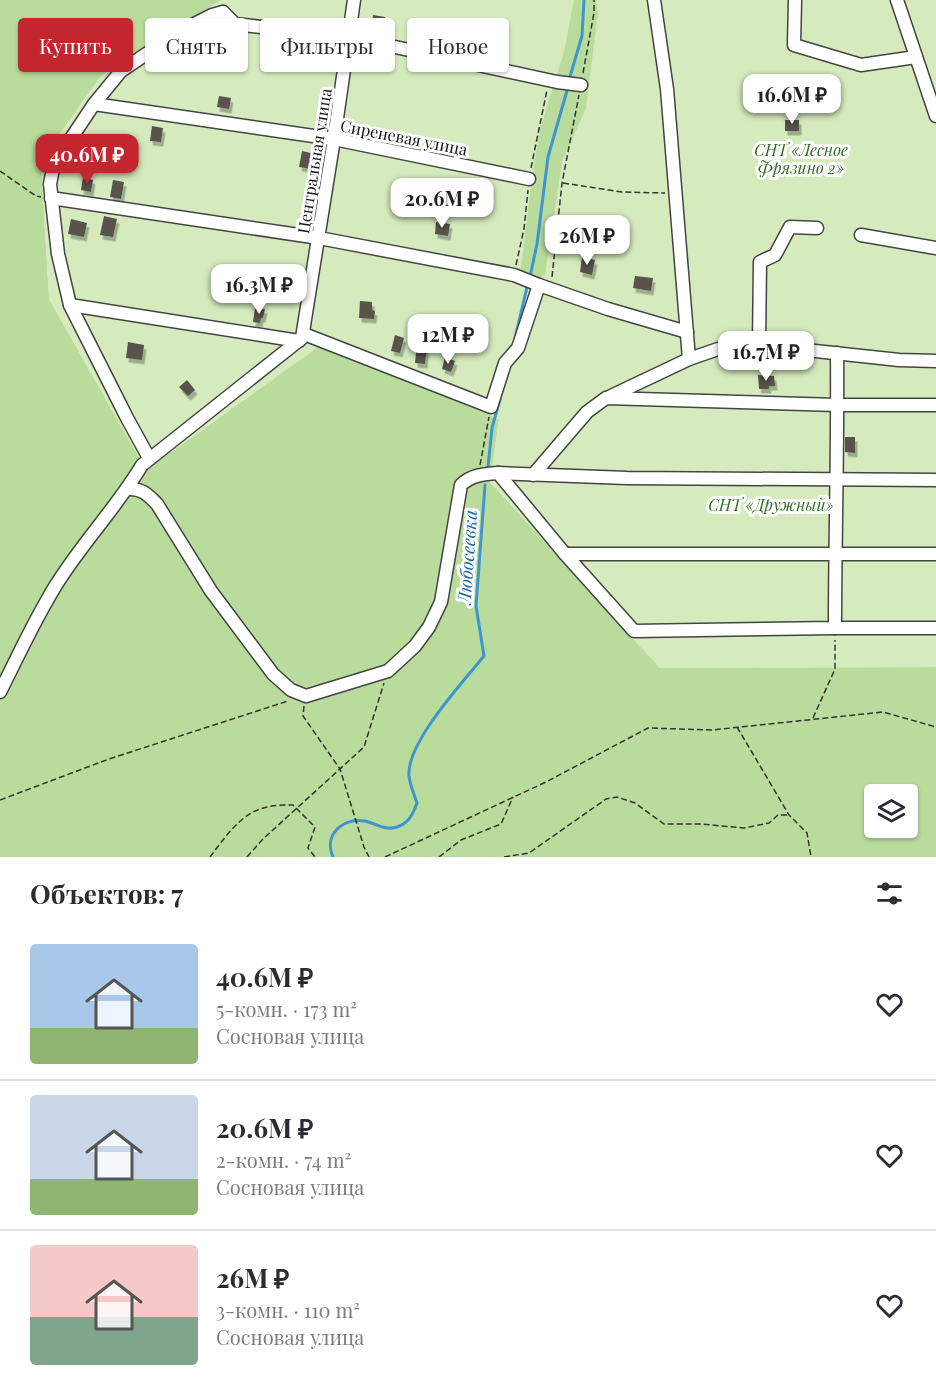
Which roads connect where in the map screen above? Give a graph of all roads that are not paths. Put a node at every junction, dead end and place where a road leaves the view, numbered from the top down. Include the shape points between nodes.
1 (354, 0) edge
2 (654, 0) edge
3 (795, 0) edge
4 (897, 0) edge
5 (224, 6) edge
6 (352, 18) edge
7 (260, 27) edge
8 (395, 47) edge
9 (916, 57) junction
10 (344, 72) edge
11 (581, 85) road end
12 (94, 104) junction
13 (936, 116) edge
14 (334, 139) junction
15 (529, 179) dead end
16 (51, 198) junction
17 (817, 228) dead end
18 (861, 235) dead end
19 (319, 238) junction
20 (936, 248) edge
21 (545, 287) junction
22 (70, 305) junction
23 (687, 332) junction
24 (301, 338) junction
25 (759, 345) junction
26 (837, 353) junction
27 (690, 359) junction
28 (936, 361) edge
29 (606, 398) junction
30 (837, 405) junction
31 (936, 405) edge
32 (146, 461) junction
33 (498, 473) junction
34 (533, 475) junction
35 (837, 478) junction
36 (936, 480) edge
37 (128, 489) junction
38 (565, 554) junction
39 (936, 554) edge
40 (835, 555) junction
41 (835, 628) junction
42 (936, 628) edge
43 (0, 692) edge

1 - 6 street, Центральная улица
2 - 23 street via 667,89
3 - 9 street via 794,45 861,65
4 - 9 street
5 - 7 street via 235,24
5 - 12 street via 121,71
8 - 11 street
9 - 13 street
10 - 14 street, Центральная улица
12 - 14 street, Сиреневая улица
12 - 16 street via 54,164
14 - 15 street, Сиреневая улица
14 - 19 street, Центральная улица
16 - 19 street
16 - 22 street
17 - 25 street via 790,227 775,255 760,262
18 - 20 street
19 - 21 street via 514,275
19 - 24 street, Центральная улица
21 - 23 street
21 - 24 street via 518,348 505,363 491,407
22 - 24 street
22 - 32 street
23 - 27 street
24 - 32 street
25 - 26 street
25 - 27 street via 718,349
26 - 28 street
26 - 30 street
27 - 29 street
29 - 30 street
29 - 34 street via 587,412
30 - 31 street
30 - 35 street
32 - 37 street
33 - 34 street
33 - 37 street via 479,475 461,485 441,602 415,646 387,671 306,696 291,690 273,674 211,591 157,504 146,492
33 - 38 street
34 - 35 street
35 - 36 street
35 - 40 street
37 - 43 street via 56,584
38 - 40 street
38 - 41 street via 634,631
39 - 40 street
40 - 41 street
41 - 42 street

